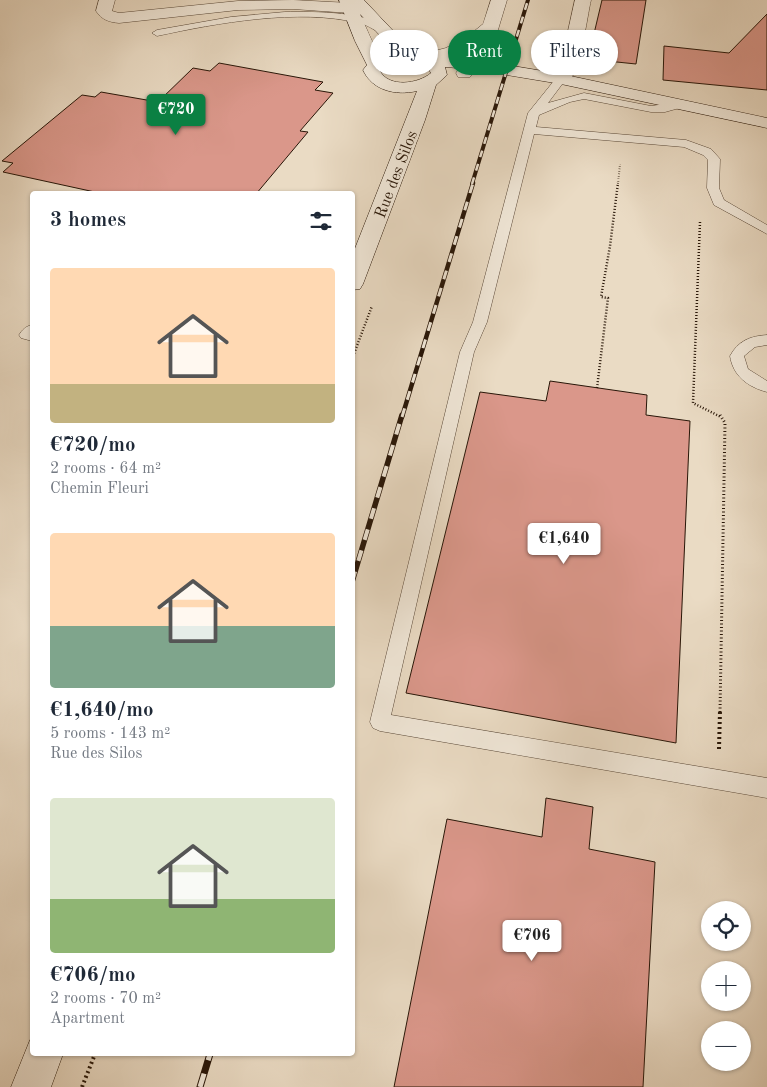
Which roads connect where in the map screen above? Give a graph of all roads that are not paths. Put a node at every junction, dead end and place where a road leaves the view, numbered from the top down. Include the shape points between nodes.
1 (107, 0) edge
2 (499, 0) edge
3 (583, 0) edge
4 (352, 7) edge
5 (490, 26) junction
6 (384, 30) edge
7 (489, 30) edge
8 (157, 33) dead end
9 (370, 52) edge
10 (438, 61) edge
11 (521, 73) edge
12 (372, 75) edge
13 (420, 75) edge
14 (426, 75) edge
15 (561, 79) junction
16 (387, 85) junction
17 (679, 105) junction
18 (416, 120) junction
19 (532, 121) junction
20 (767, 123) edge
21 (767, 230) edge
22 (355, 276) edge
23 (767, 340) edge
24 (767, 387) edge
25 (767, 788) edge
26 (43, 1056) edge
27 (31, 1087) edge

1 - 4 street via 104,11 113,18 226,4 301,3
2 - 5 street
3 - 15 street via 567,72
4 - 6 street
4 - 8 lane via 330,16 284,16
4 - 9 street
5 - 7 street
5 - 10 street via 474,42
11 - 15 street
12 - 16 street, Rue des Silos
13 - 16 street via 408,88
14 - 18 street, Rue des Silos
15 - 17 street
15 - 19 lane
16 - 18 street, Rue des Silos
17 - 19 lane via 648,108 584,96 571,98
17 - 20 street
18 - 22 street, Rue des Silos
19 - 21 lane via 623,138 686,144 707,152 714,159 713,188 718,202
19 - 25 lane via 480,322 467,352 380,722
23 - 24 lane via 749,343 737,356 740,370 747,378
26 - 27 street

